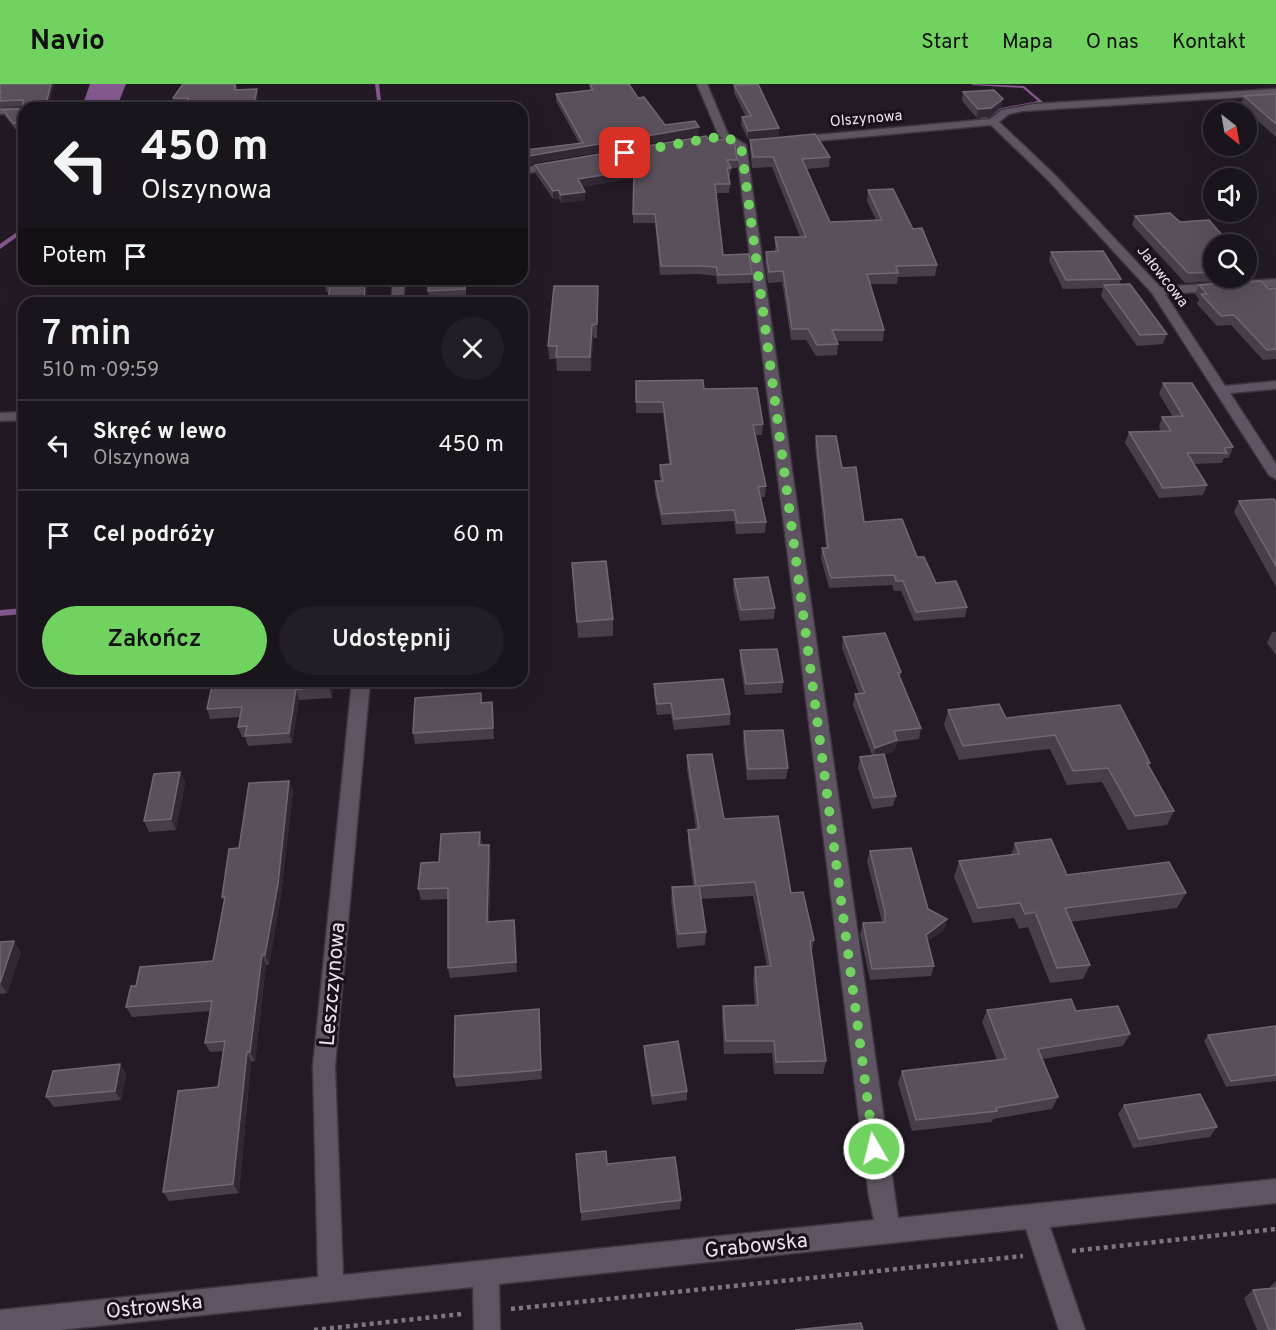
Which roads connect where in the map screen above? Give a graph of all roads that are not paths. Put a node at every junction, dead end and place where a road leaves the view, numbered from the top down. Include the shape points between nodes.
1 (702, 84) edge
2 (1276, 92) edge
3 (0, 111) edge
4 (18, 111) edge
5 (993, 122) junction
6 (787, 140) edge
7 (566, 164) edge
8 (528, 170) edge
9 (1276, 283) edge
10 (1157, 291) junction
11 (1276, 386) edge
12 (1222, 390) junction
13 (18, 416) edge
14 (0, 417) edge
15 (1276, 476) edge
16 (360, 687) edge
17 (1276, 1191) edge
18 (1034, 1216) junction
19 (889, 1231) junction
20 (486, 1272) junction
21 (331, 1288) junction
22 (236, 1297) joint
23 (487, 1321) edge
24 (0, 1323) edge
25 (39, 1324) edge
26 (1072, 1330) edge

1 - 19 street via 719,137 747,144 881,1197
2 - 5 street via 1034,107 1008,110
3 - 4 street
5 - 6 street, Olszynowa
5 - 10 street, Jałowcowa via 1058,184
7 - 8 street
9 - 10 street
10 - 12 street, Jałowcowa
11 - 12 street
12 - 15 street, Jałowcowa
13 - 14 street
16 - 21 street, Leszczynowa via 324,1065
17 - 18 street, Grabowska
18 - 19 street, Grabowska
18 - 26 street
19 - 20 street, Grabowska
20 - 21 street, Grabowska
20 - 23 street
21 - 22 street, Grabowska
22 - 25 street, Ostrowska
24 - 25 street, Ostrowska

